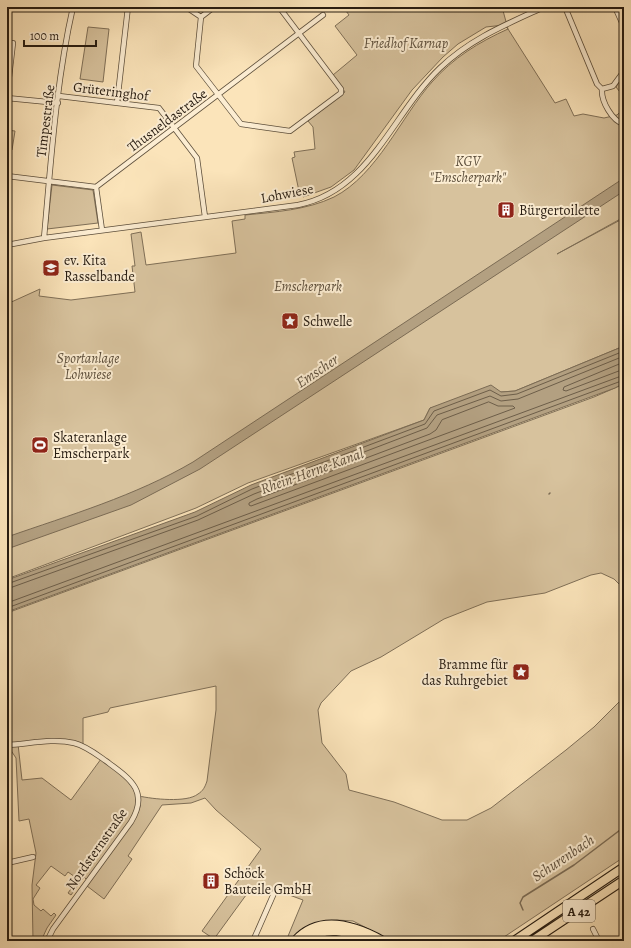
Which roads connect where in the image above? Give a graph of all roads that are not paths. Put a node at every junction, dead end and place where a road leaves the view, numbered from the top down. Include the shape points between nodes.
1 (73, 7) edge
2 (128, 7) edge
3 (186, 7) edge
4 (214, 7) edge
5 (279, 7) edge
6 (544, 7) edge
7 (564, 7) edge
8 (615, 7) edge
9 (323, 15) dead end
10 (202, 17) junction
11 (624, 27) edge
12 (299, 34) junction
13 (14, 43) dead end
14 (624, 72) edge
15 (602, 90) junction
16 (218, 95) junction
17 (7, 96) edge
18 (59, 96) junction
19 (58, 103) junction
20 (117, 103) junction
21 (624, 124) edge
22 (174, 128) junction
23 (7, 176) edge
24 (50, 181) junction
25 (96, 187) junction
26 (205, 217) junction
27 (102, 230) junction
28 (44, 238) junction
29 (7, 244) edge
30 (7, 745) edge
31 (33, 857) dead end
32 (7, 863) edge
33 (624, 867) edge
34 (624, 880) edge
35 (275, 891) dead end
36 (593, 929) dead end
37 (514, 940) edge
38 (47, 941) edge
39 (253, 941) edge
40 (296, 941) edge
41 (305, 941) edge
42 (369, 941) edge
43 (383, 941) edge
44 (532, 941) edge
45 (600, 941) edge

1 - 18 street, Timpestraße
2 - 20 street
3 - 10 street
4 - 10 street
5 - 12 street
6 - 26 street, Lohwiese via 495,29 448,60 411,102 359,173 333,193 298,205
7 - 15 street via 597,84
8 - 11 street
9 - 12 street, Thusneldastraße
10 - 16 street via 196,66
12 - 16 street, Thusneldastraße
12 - 16 street via 341,91 309,118 287,131 241,124
13 - 17 street
14 - 15 street via 613,86
15 - 21 street via 614,118
16 - 22 street, Thusneldastraße
17 - 19 street
18 - 19 street, Timpestraße
18 - 20 street, Grüteringhof
19 - 24 street, Timpestraße
20 - 22 street, Grüteringhof via 158,108
22 - 25 street, Thusneldastraße
22 - 26 street, Grüteringhof via 197,158
23 - 24 street
24 - 25 street
24 - 28 street, Timpestraße
25 - 27 street
26 - 27 street, Lohwiese
27 - 28 street, Lohwiese
28 - 29 street, Lohwiese
30 - 38 street, Nordsternstraße via 61,742 87,747 126,776 134,784 138,795 138,808 131,822 53,929
31 - 32 street
33 - 37 highway, A 42
34 - 44 highway, A 42
35 - 39 street
36 - 45 street
40 - 43 highway via 312,929 333,924 350,926
41 - 42 highway via 319,933 334,930 357,935

